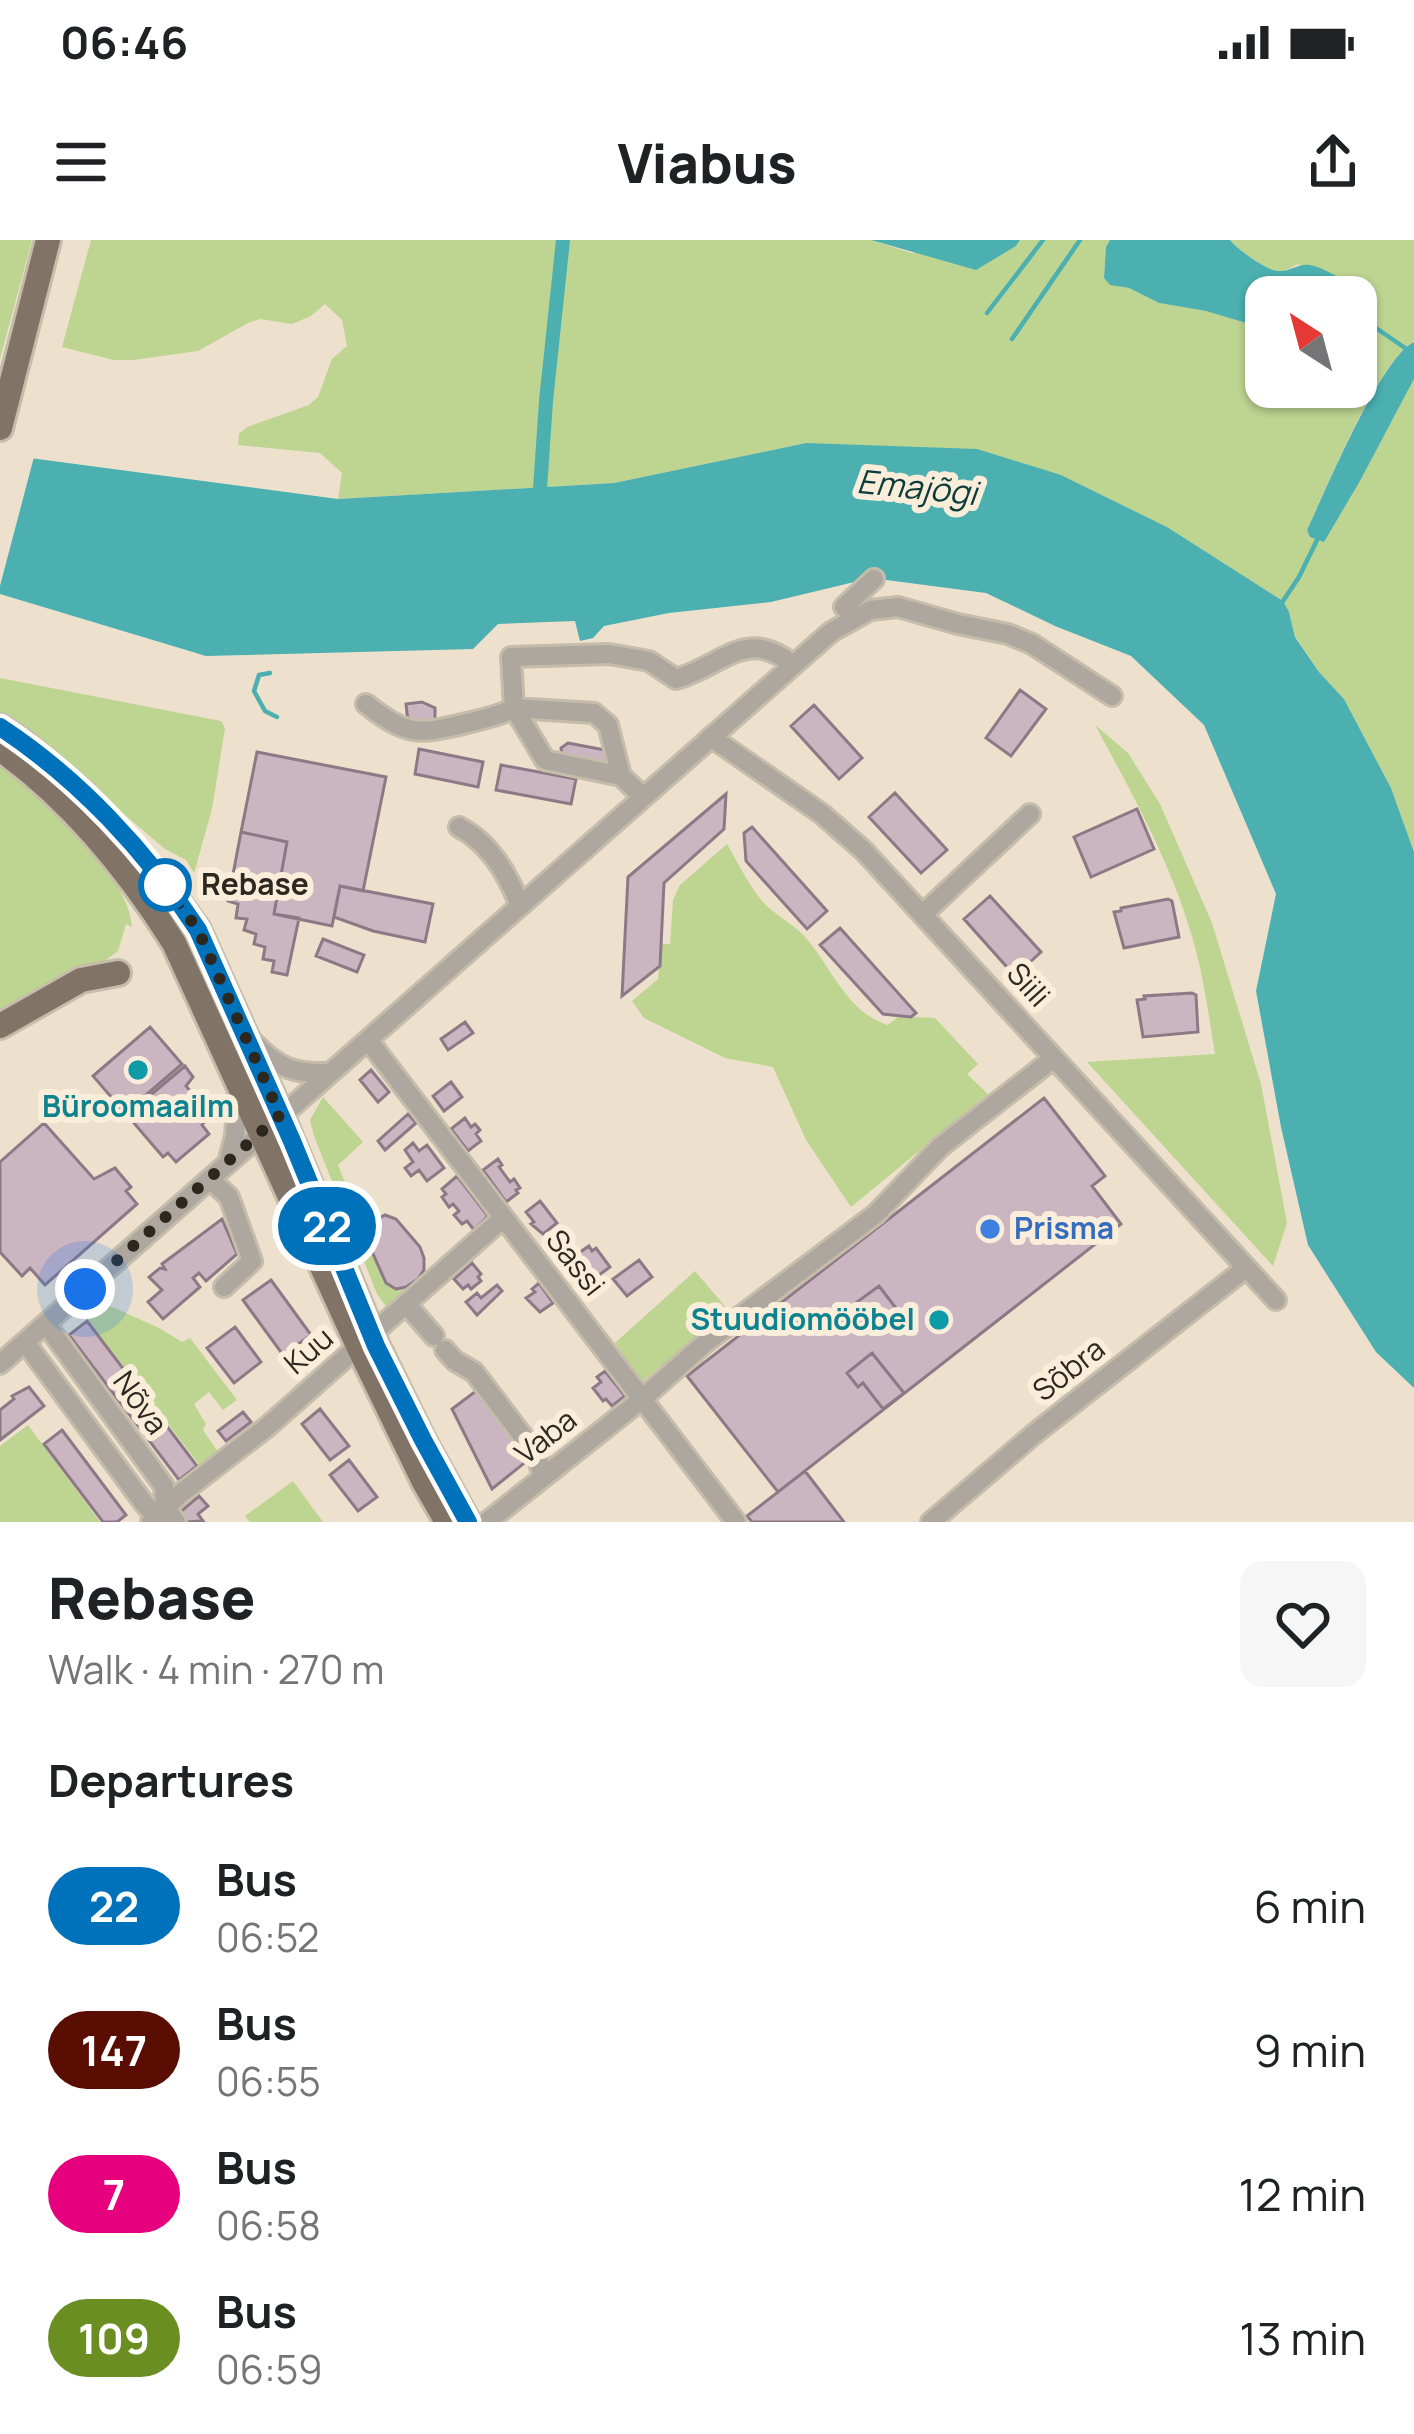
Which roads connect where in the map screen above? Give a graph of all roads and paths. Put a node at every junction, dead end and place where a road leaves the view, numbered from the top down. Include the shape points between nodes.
1 (48, 240) edge
2 (0, 428) edge
3 (874, 579) dead end
4 (854, 616) junction
5 (793, 665) junction
6 (1112, 696) dead end
7 (366, 704) dead end
8 (514, 707) junction
9 (0, 727) edge
10 (711, 737) junction
11 (0, 749) edge
12 (621, 776) junction
13 (643, 797) junction
14 (1030, 814) dead end
15 (459, 827) dead end
16 (520, 906) junction
17 (922, 914) junction
18 (118, 974) dead end
19 (0, 1026) edge
20 (243, 1032) junction
21 (368, 1040) junction
22 (1054, 1058) junction
23 (330, 1073) junction
24 (238, 1080) junction
25 (254, 1140) junction
26 (210, 1179) junction
27 (502, 1219) junction
28 (1246, 1268) junction
29 (224, 1287) dead end
30 (1276, 1300) dead end
31 (407, 1305) junction
32 (46, 1324) junction
33 (25, 1342) junction
34 (366, 1342) junction
35 (0, 1364) edge
36 (642, 1399) junction
37 (544, 1477) junction
38 (162, 1518) edge
39 (447, 1522) edge
40 (468, 1522) edge
41 (487, 1522) edge
42 (736, 1522) edge
43 (931, 1522) edge

1 - 2 main road
3 - 4 street via 844,607
4 - 5 street
4 - 6 street via 898,607 1008,634
5 - 8 street via 761,647 744,649 676,680 649,661 609,654 511,657
5 - 10 street
7 - 8 street via 393,725 428,733
8 - 12 street via 545,760
8 - 12 street via 594,713 608,725
9 - 20 main road via 82,792 179,902
10 - 13 street
10 - 17 street, Siili via 822,814
11 - 24 main road via 49,787 134,883 174,943
12 - 13 street
13 - 16 street
14 - 17 street
15 - 16 street via 488,848
16 - 21 street
17 - 22 street, Siili
18 - 19 main road via 82,980
20 - 23 street via 289,1070
20 - 25 main road
21 - 23 street
21 - 27 street, Sassi
22 - 28 street, Siili
22 - 36 street, Vaba via 940,1147 876,1214
23 - 25 street
24 - 25 main road
24 - 25 street via 236,1136
25 - 26 street
25 - 34 main road
25 - 34 main road via 275,1160
26 - 29 street via 229,1197 252,1261
26 - 32 street
27 - 31 street, Kuu
27 - 36 street, Sassi
28 - 30 street, Siili
28 - 43 street, Sõbra
31 - 34 street, Kuu
31 - 37 street via 474,1372 537,1455
32 - 33 street
32 - 38 street, Nõva via 164,1486
33 - 35 street
33 - 38 street, Nõva
34 - 38 street, Kuu
34 - 39 main road
34 - 40 main road
36 - 37 street, Vaba
36 - 42 street, Sassi
37 - 41 street, Vaba

